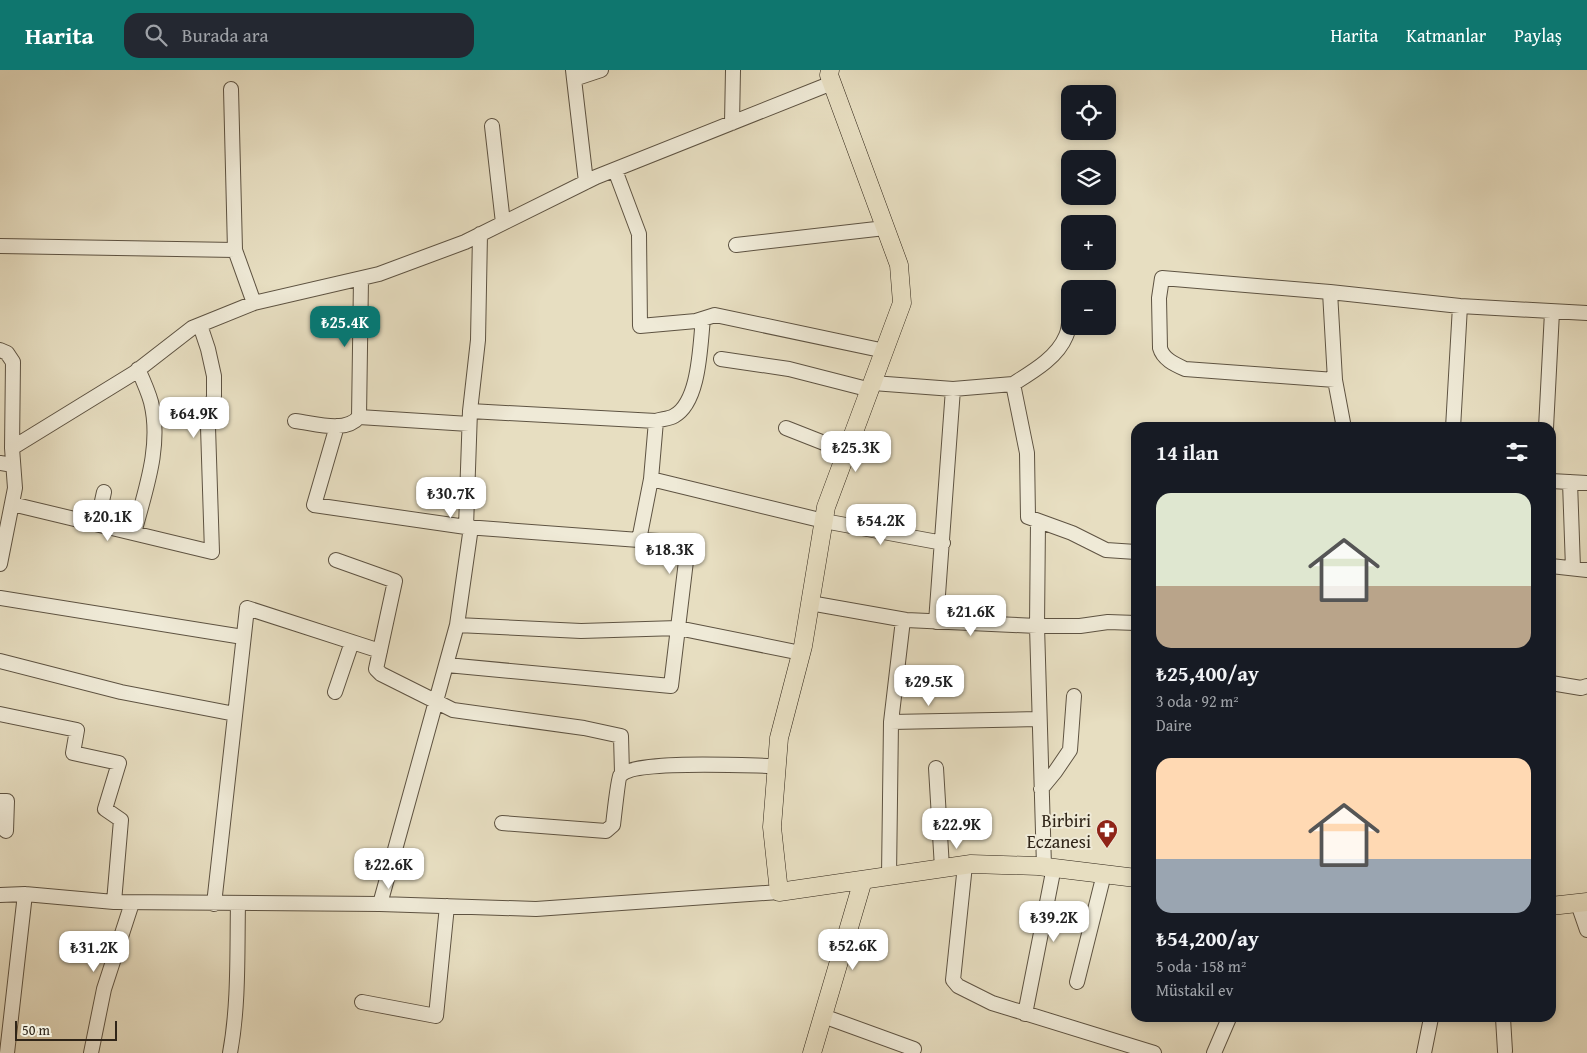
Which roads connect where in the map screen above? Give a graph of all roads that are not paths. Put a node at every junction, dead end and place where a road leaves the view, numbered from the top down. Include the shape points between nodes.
1 (601, 70) edge
2 (733, 70) edge
3 (574, 74) edge
4 (831, 76) edge
5 (231, 89) dead end
6 (732, 123) junction
7 (492, 126) dead end
8 (615, 170) junction
9 (586, 182) junction
10 (504, 223) junction
11 (886, 228) junction
12 (480, 234) junction
13 (736, 245) dead end
14 (0, 246) edge
15 (235, 250) junction
16 (361, 278) junction
17 (1330, 292) junction
18 (254, 303) junction
19 (1460, 306) junction
20 (1552, 312) junction
21 (1587, 313) edge
22 (703, 319) junction
23 (200, 325) junction
24 (1066, 335) edge
25 (0, 350) edge
26 (885, 352) junction
27 (721, 359) dead end
28 (138, 370) junction
29 (1336, 380) junction
30 (1013, 384) junction
31 (872, 386) junction
32 (953, 389) junction
33 (359, 417) junction
34 (470, 418) junction
35 (295, 421) dead end
36 (656, 421) junction
37 (1343, 422) edge
38 (1453, 422) edge
39 (1546, 422) edge
40 (336, 426) junction
41 (786, 428) dead end
42 (12, 448) junction
43 (847, 452) junction
44 (6, 464) edge
45 (651, 479) junction
46 (1556, 481) edge
47 (1570, 482) junction
48 (1587, 483) edge
49 (104, 492) dead end
50 (12, 504) junction
51 (1038, 520) junction
52 (824, 521) junction
53 (96, 524) junction
54 (469, 527) junction
55 (134, 533) junction
56 (639, 540) junction
57 (943, 543) junction
58 (1131, 552) edge
59 (336, 560) dead end
60 (0, 564) edge
61 (1556, 566) edge
62 (1573, 568) junction
63 (1587, 570) edge
64 (0, 598) edge
65 (810, 603) junction
66 (903, 620) junction
67 (936, 622) junction
68 (1131, 623) edge
69 (457, 625) junction
70 (1036, 626) junction
71 (678, 628) junction
72 (243, 637) junction
73 (352, 642) junction
74 (380, 650) junction
75 (801, 653) junction
76 (0, 661) edge
77 (447, 665) junction
78 (1556, 684) edge
79 (1587, 686) edge
80 (335, 692) dead end
81 (1074, 696) dead end
82 (435, 701) junction
83 (0, 714) edge
84 (234, 714) junction
85 (1038, 719) junction
86 (891, 722) junction
87 (777, 766) junction
88 (936, 768) dead end
89 (622, 773) junction
90 (1041, 789) junction
91 (0, 800) edge
92 (502, 823) dead end
93 (6, 831) dead end
94 (965, 865) junction
95 (1049, 867) junction
96 (942, 868) junction
97 (1104, 874) junction
98 (889, 876) junction
99 (1131, 877) edge
100 (863, 880) junction
101 (779, 892) junction
102 (24, 894) junction
103 (0, 895) edge
104 (114, 902) junction
105 (132, 903) junction
106 (238, 903) junction
107 (1583, 903) edge
108 (214, 904) junction
109 (380, 904) junction
110 (447, 906) junction
111 (1556, 906) edge
112 (1587, 930) edge
113 (1077, 982) dead end
114 (362, 1002) dead end
115 (1025, 1014) junction
116 (823, 1016) junction
117 (1226, 1022) edge
118 (1430, 1022) edge
119 (1504, 1022) edge
120 (914, 1049) dead end
121 (1505, 1051) dead end
122 (7, 1053) edge
123 (91, 1053) edge
124 (230, 1053) edge
125 (812, 1053) edge
126 (1154, 1053) edge
127 (1214, 1053) edge
128 (1424, 1053) edge

1 - 3 street
2 - 6 street
3 - 9 street
4 - 6 street
4 - 11 main road
5 - 15 street
6 - 8 street
7 - 10 street
8 - 9 street
8 - 22 street via 639,234 640,326
9 - 10 street
10 - 12 street
11 - 13 street
11 - 26 main road via 899,265 902,303
12 - 16 street
12 - 34 street via 478,340
14 - 15 street
15 - 18 street
16 - 18 street
16 - 33 street
17 - 19 street
17 - 29 street
17 - 29 street via 1162,278 1160,348 1167,359 1185,369
18 - 23 street
19 - 20 street
19 - 38 street
20 - 21 street
20 - 39 street
22 - 26 street via 715,315
22 - 36 street via 694,387 687,403 675,416
23 - 28 street
23 - 55 street via 214,376 208,427 212,552
24 - 30 street via 1050,358
25 - 42 street via 7,353 13,362
26 - 31 main road
27 - 31 street
28 - 42 street
28 - 55 street via 151,403 154,450
29 - 37 street
30 - 32 street
30 - 51 street via 1027,453 1028,517
31 - 32 street
31 - 43 main road
32 - 57 street
33 - 34 street
33 - 40 street via 354,423
34 - 36 street
34 - 54 street
35 - 40 street
36 - 45 street
40 - 54 street via 314,505
41 - 43 street
42 - 44 street
43 - 52 main road via 826,507
44 - 50 street via 15,488
45 - 52 street
45 - 56 street
46 - 47 street
47 - 48 street
47 - 62 street
49 - 53 street
50 - 53 street
50 - 60 street
51 - 58 street via 1106,550
51 - 70 street
52 - 57 street
52 - 65 main road
53 - 55 street
54 - 56 street
54 - 69 street
56 - 71 street via 679,542 685,547
57 - 67 street
59 - 74 street via 395,581
61 - 62 street
62 - 63 street
64 - 72 street
65 - 66 street
65 - 75 main road
66 - 67 street
66 - 86 street
67 - 70 street
68 - 70 street
69 - 71 street via 581,630
69 - 77 street
70 - 85 street
71 - 75 street
71 - 77 street via 670,686
72 - 73 street via 247,608
72 - 84 street
73 - 74 street
73 - 80 street
74 - 82 street via 376,669 381,674
75 - 87 main road via 779,738
76 - 84 street via 121,692
77 - 82 street
78 - 79 street
81 - 90 street via 1070,750
82 - 89 street via 453,710 621,736
82 - 109 street
83 - 104 street via 77,730 73,753 119,763 105,809 120,820
84 - 108 street
85 - 86 street
85 - 90 street
86 - 98 street
87 - 89 street via 656,765
87 - 101 main road via 772,827
88 - 96 street
89 - 92 street via 618,779 613,825 606,831
90 - 95 street
91 - 93 street via 7,801
94 - 95 main road
94 - 96 main road
94 - 115 street via 954,980 958,986 992,1003
95 - 97 main road
95 - 115 street
96 - 98 main road
97 - 99 main road
97 - 113 street
98 - 100 main road
100 - 101 main road
100 - 116 main road
101 - 110 street via 536,909
102 - 103 street
102 - 104 street
102 - 122 street
104 - 105 street
105 - 108 street
105 - 123 street via 104,989
106 - 108 street
106 - 109 street
106 - 124 street
107 - 111 main road
107 - 112 street
109 - 110 street
110 - 114 street via 436,1016
115 - 126 street
116 - 120 street
116 - 125 main road
117 - 127 street
118 - 128 street
119 - 121 street

